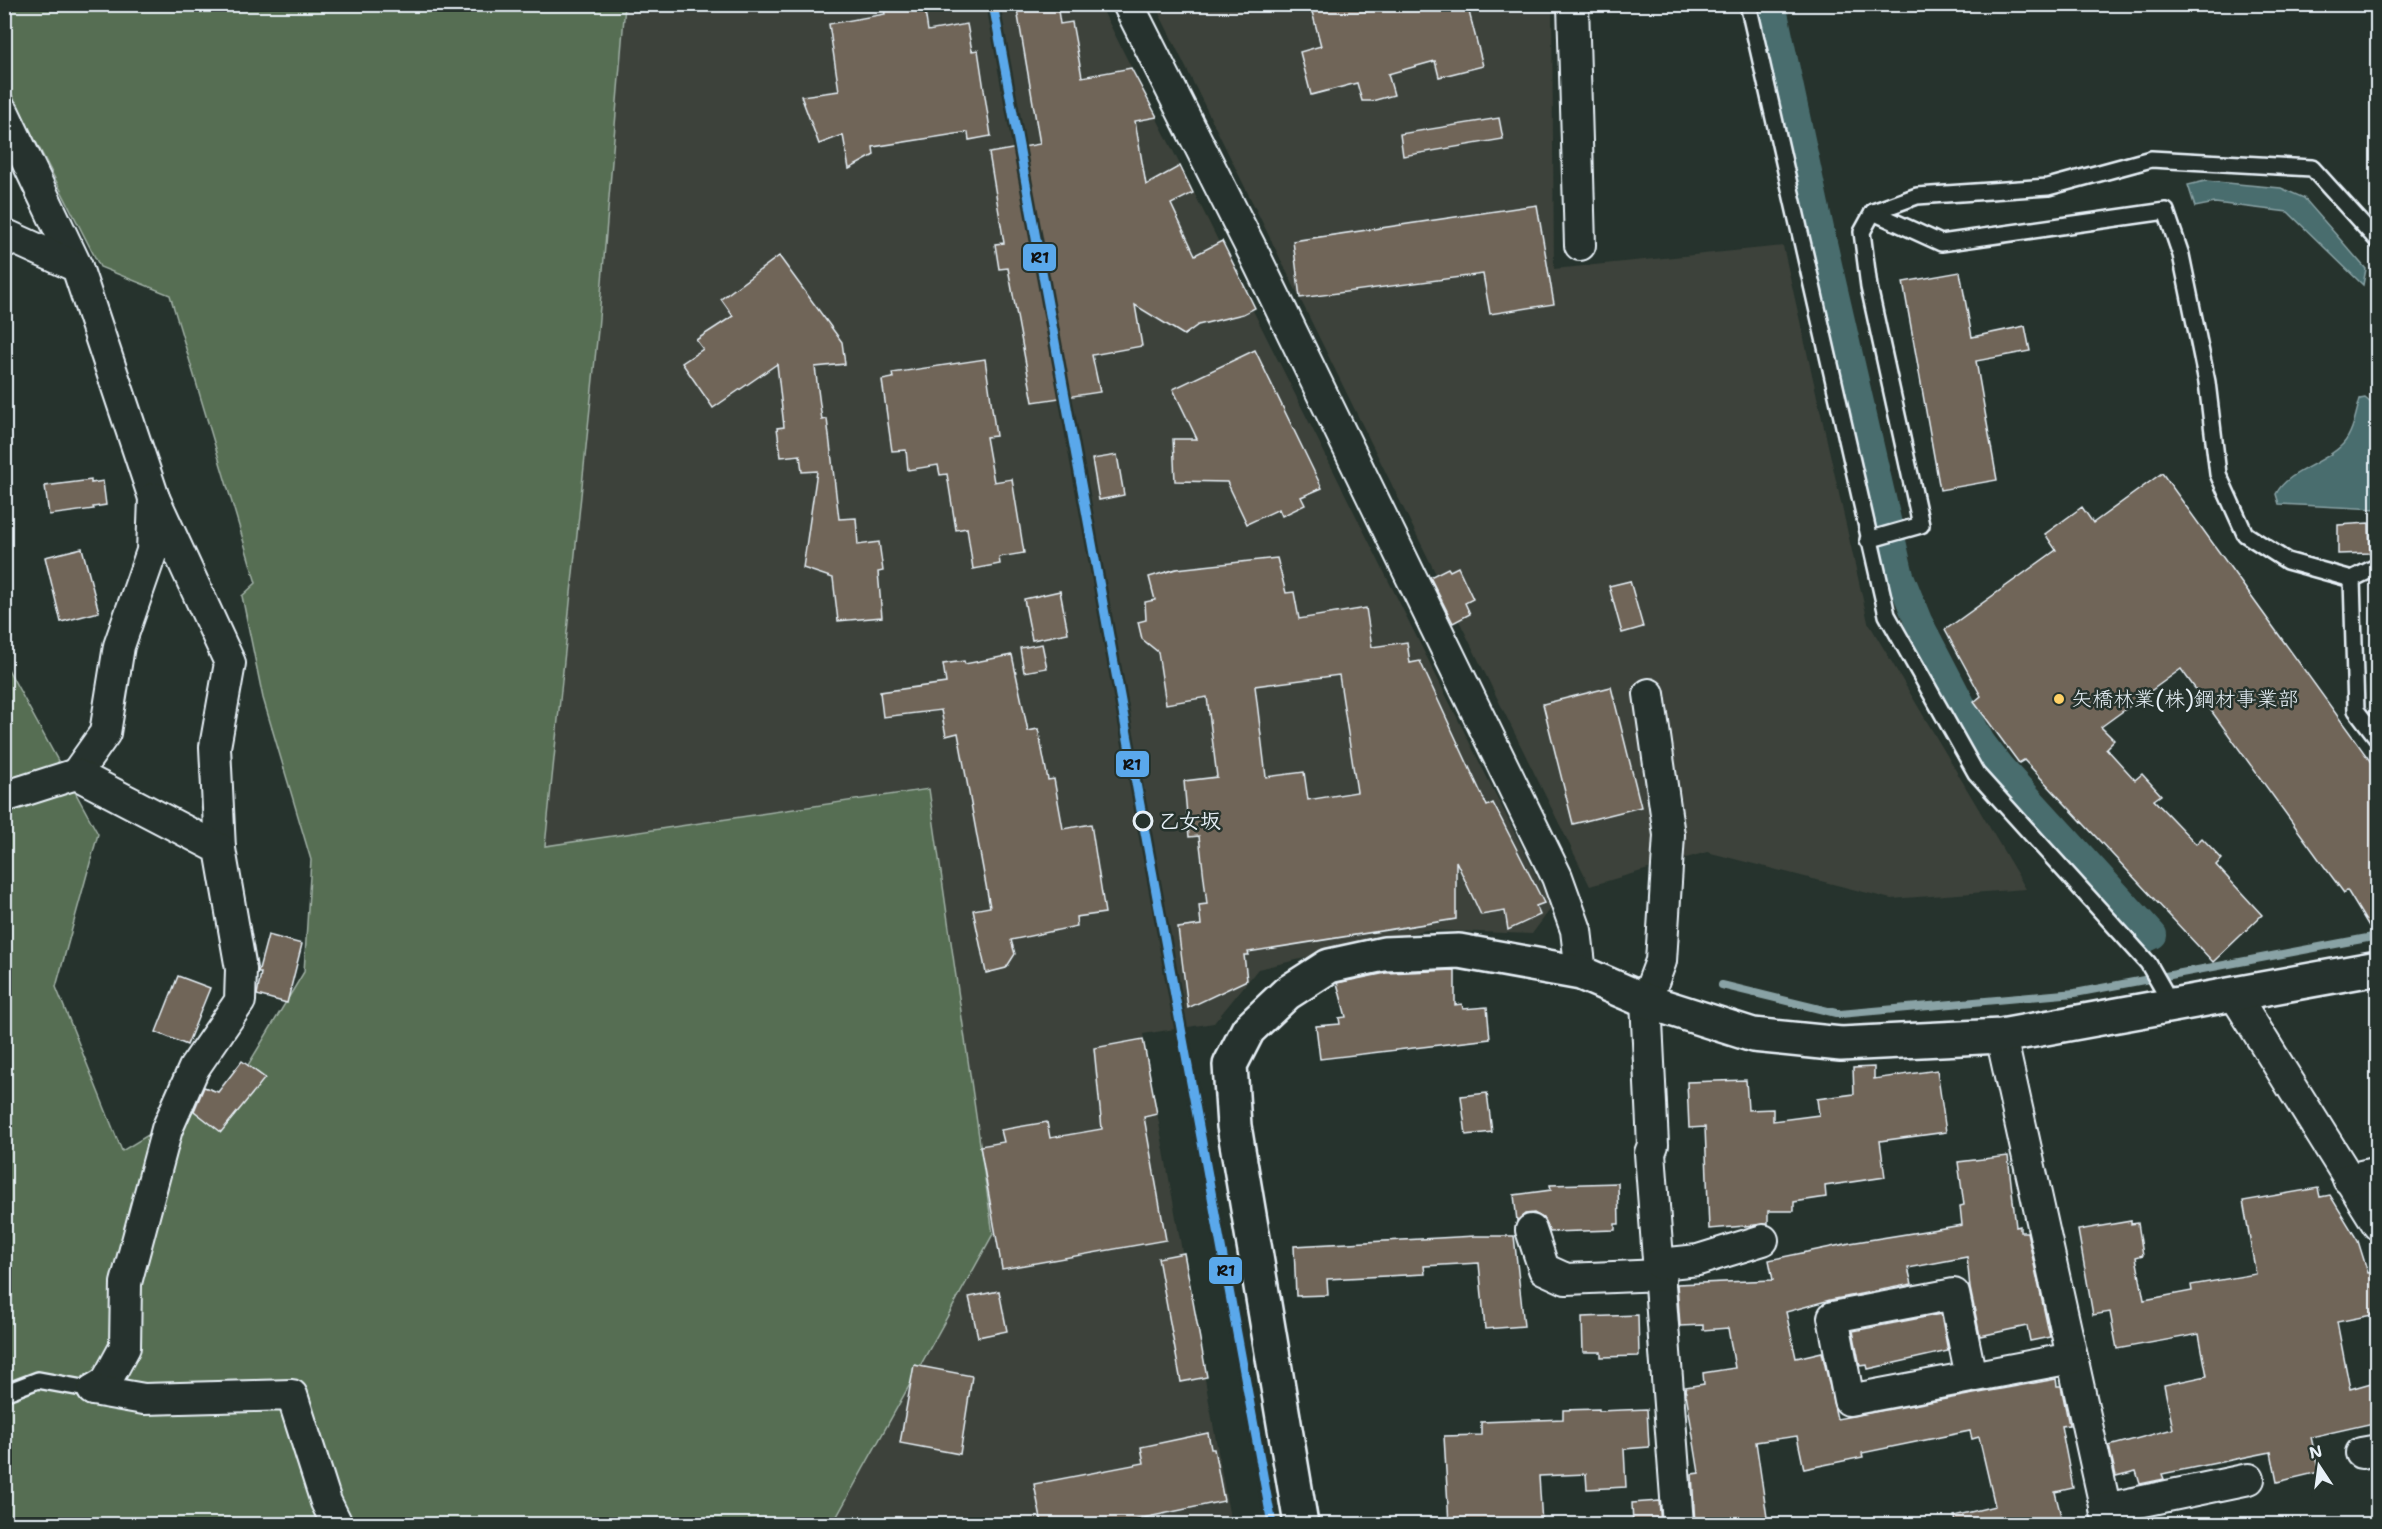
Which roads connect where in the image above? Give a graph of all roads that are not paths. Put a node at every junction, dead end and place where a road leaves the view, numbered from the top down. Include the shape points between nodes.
1 (1128, 4) edge
2 (1573, 4) edge
3 (1748, 4) edge
4 (4, 113) edge
5 (1873, 212) junction
6 (4, 234) edge
7 (2378, 241) edge
8 (1580, 245) dead end
9 (77, 267) junction
10 (154, 498) junction
11 (1868, 540) junction
12 (2378, 566) edge
13 (2352, 579) junction
14 (1649, 694) dead end
15 (2378, 739) edge
16 (76, 774) junction
17 (4, 797) edge
18 (220, 849) junction
19 (2378, 968) edge
20 (1581, 973) junction
21 (2234, 994) junction
22 (2167, 997) junction
23 (1646, 1001) junction
24 (2001, 1036) junction
25 (2378, 1172) edge
26 (2348, 1179) junction
27 (2378, 1225) edge
28 (1531, 1230) dead end
29 (1762, 1240) dead end
30 (1660, 1270) junction
31 (2072, 1358) junction
32 (1971, 1377) junction
33 (93, 1390) junction
34 (4, 1393) edge
35 (2249, 1479) dead end
36 (2107, 1517) edge
37 (337, 1524) edge
38 (1301, 1524) edge
39 (1678, 1524) edge

1 - 20 street via 1557,877 1576,930
2 - 8 street
3 - 11 lane
4 - 9 street
5 - 7 lane via 1917,196 2048,187 2151,159 2312,168
5 - 11 lane via 1862,232 1869,287 1921,525
5 - 13 lane via 1941,243 2166,211 2181,255 2204,370 2218,474 2245,534 2287,561
6 - 9 street
9 - 10 street
10 - 16 street via 152,551 119,646 105,733
10 - 18 street via 230,663 215,747
11 - 22 lane via 1887,615 1976,773 2151,968
12 - 13 lane
13 - 15 lane via 2356,710
14 - 23 street via 1669,835 1661,961
16 - 17 street
16 - 18 street
18 - 33 street via 241,969 240,1001 194,1068 167,1129 126,1283 125,1347 106,1382
19 - 21 street
20 - 23 street
20 - 38 street via 1459,951 1384,954 1329,966 1287,993 1248,1030 1230,1065 1234,1126
21 - 22 street
21 - 26 street
22 - 24 street
23 - 24 street via 1753,1035 1841,1044
23 - 30 street via 1653,1145 1650,1153
24 - 31 street
25 - 26 street
26 - 27 street
28 - 30 street via 1544,1269 1566,1279
29 - 30 street
30 - 39 street
31 - 32 street
31 - 36 street
32 - 32 street via 1849,1400 1833,1317 1954,1294
33 - 34 lane via 38,1380
33 - 37 street via 144,1399 292,1395 326,1502
35 - 36 street

